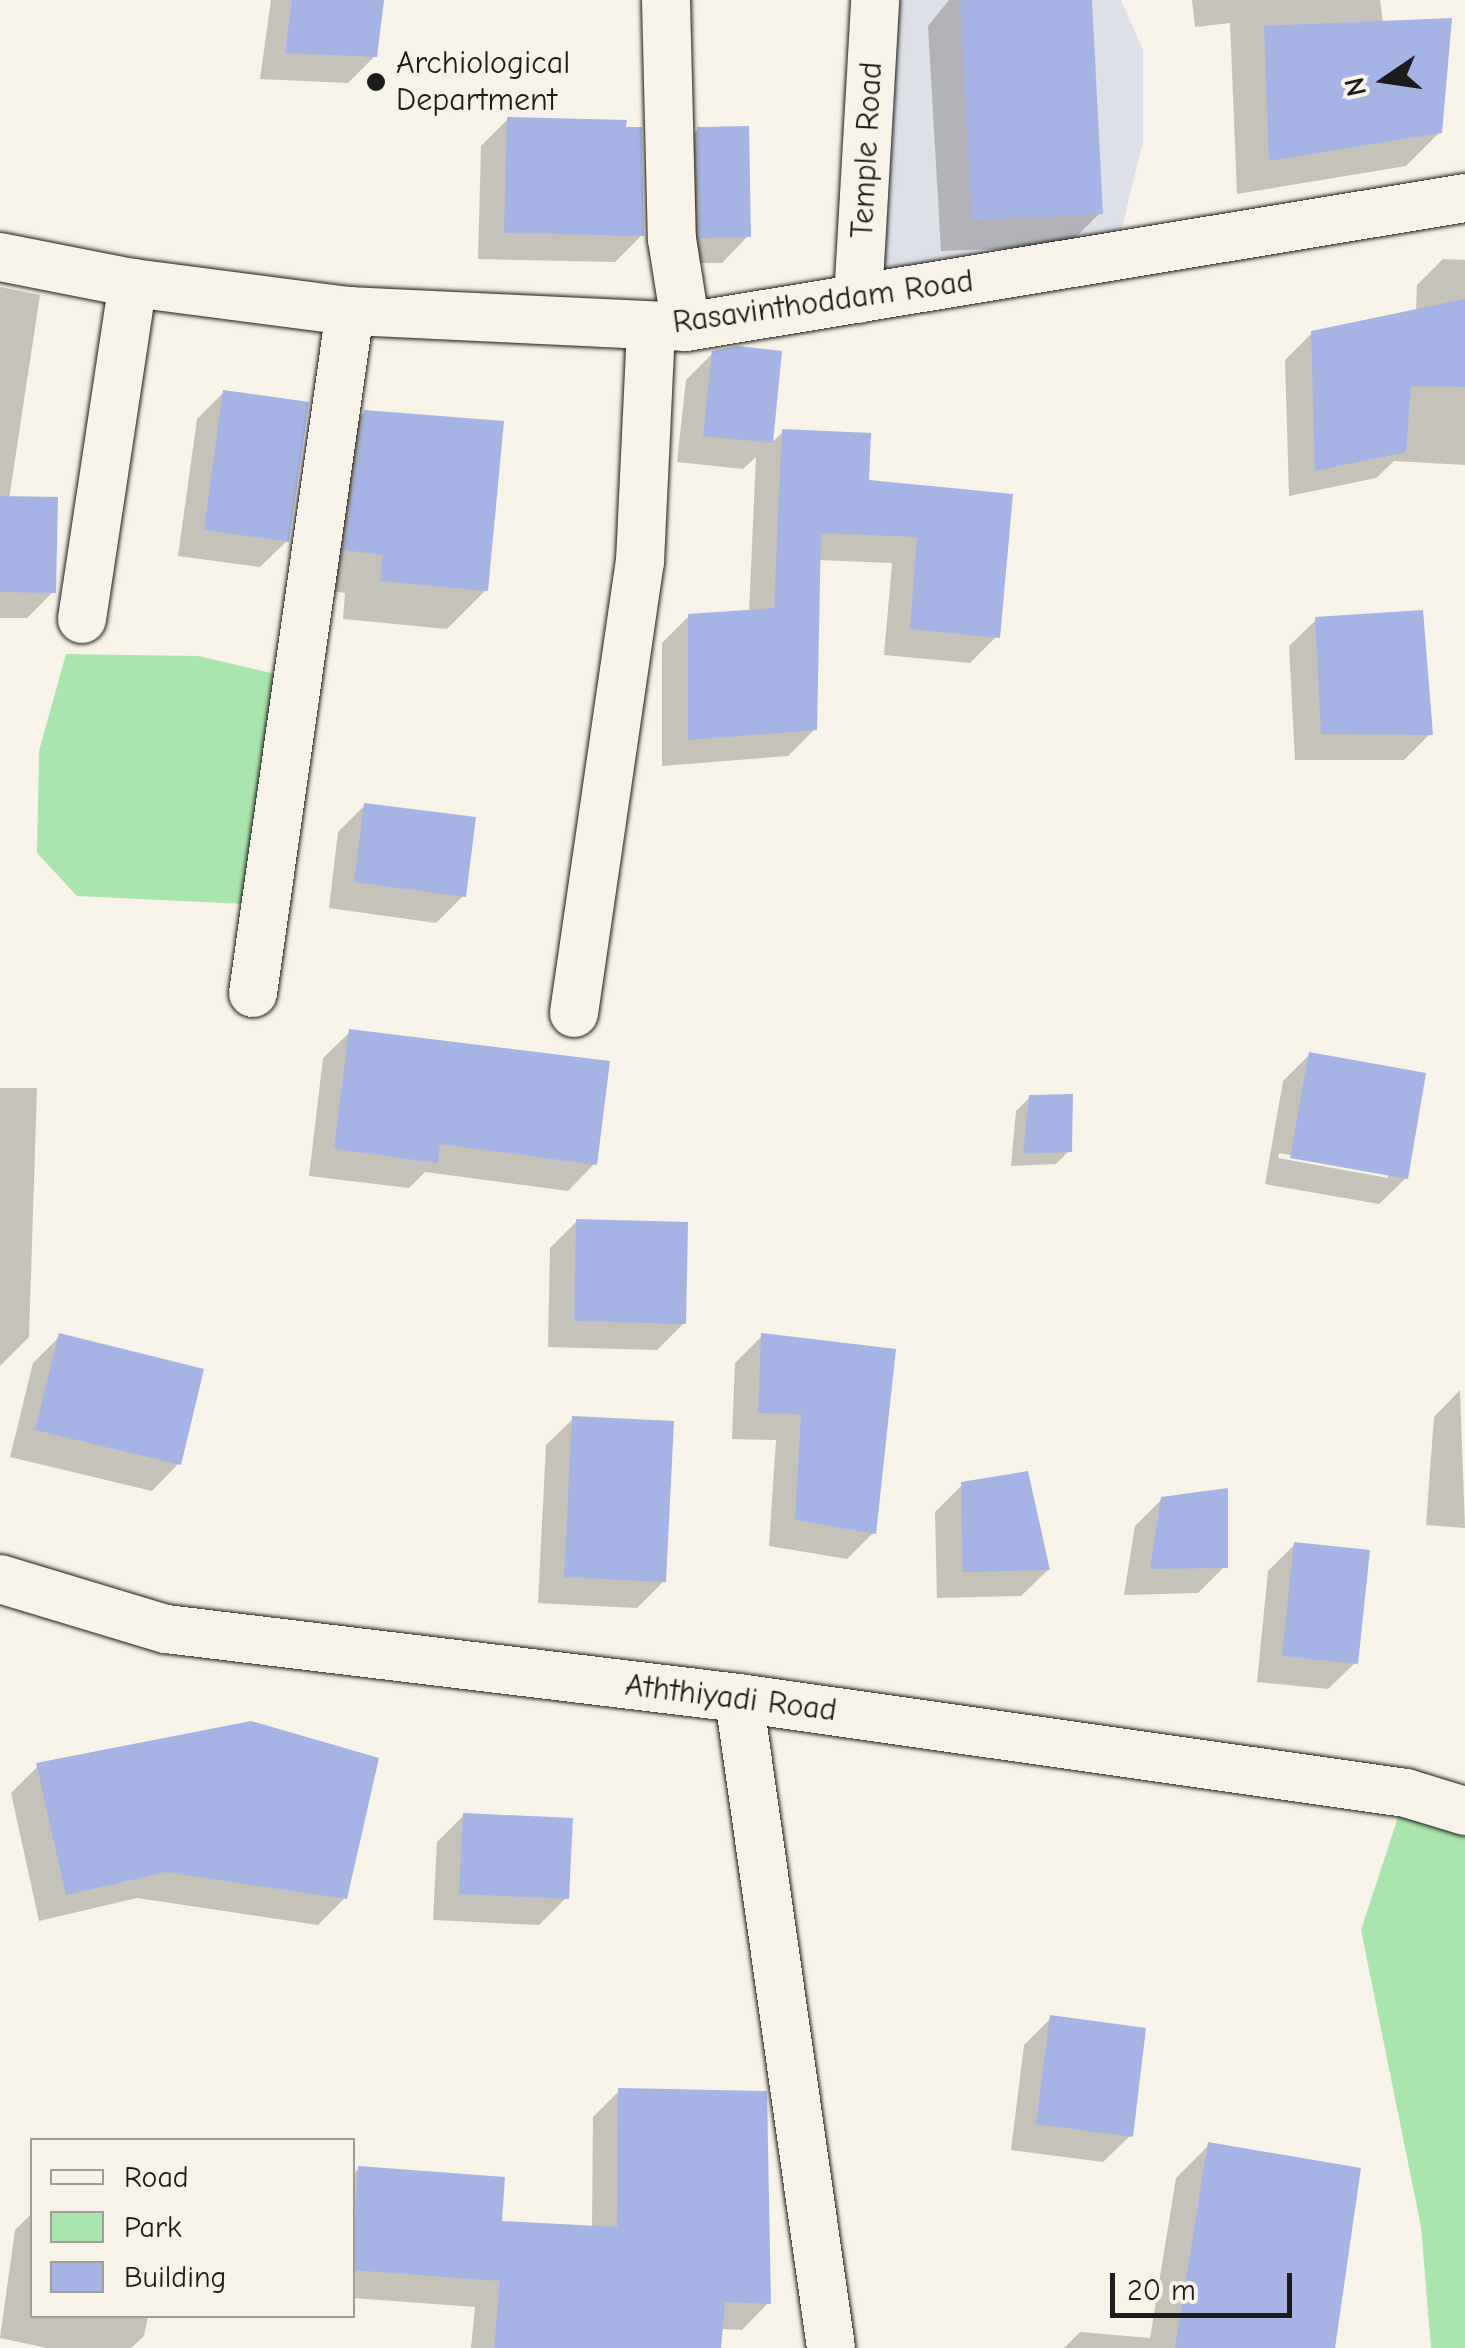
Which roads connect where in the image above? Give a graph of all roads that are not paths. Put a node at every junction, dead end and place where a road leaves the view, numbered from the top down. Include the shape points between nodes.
1 (666, 0) edge
2 (875, 0) edge
3 (1465, 198) edge
4 (0, 257) edge
5 (134, 283) junction
6 (858, 300) junction
7 (350, 311) junction
8 (668, 326) junction
9 (82, 620) dead end
10 (253, 993) dead end
11 (574, 1013) dead end
12 (0, 1579) edge
13 (740, 1698) junction
14 (1465, 1811) edge
15 (831, 2348) edge

1 - 8 street
2 - 6 street, Temple Road
3 - 6 street, Rasavinthoddam Road
4 - 5 street, Rasavinthoddam Road
5 - 7 street, Rasavinthoddam Road
5 - 9 street
6 - 8 street, Rasavinthoddam Road
7 - 8 street, Rasavinthoddam Road
7 - 10 street
8 - 11 street
12 - 13 street, Aththiyadi Road via 166,1629
13 - 14 street, Aththiyadi Road via 1406,1793
13 - 15 street

